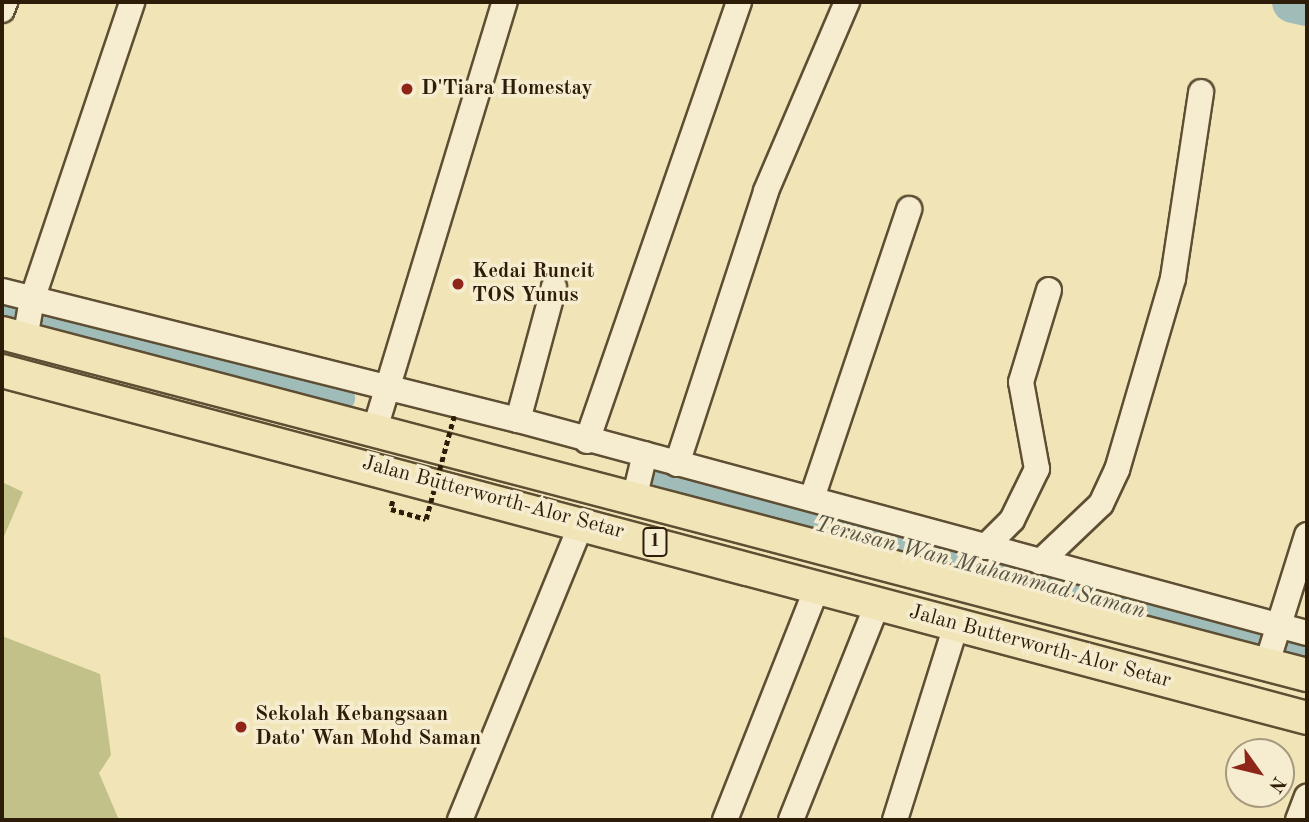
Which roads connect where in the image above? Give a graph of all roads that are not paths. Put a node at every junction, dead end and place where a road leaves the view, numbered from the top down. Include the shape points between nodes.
1 (5, 2) edge
2 (132, 2) edge
3 (505, 2) edge
4 (739, 2) edge
5 (847, 2) edge
6 (2, 10) edge
7 (1200, 92) dead end
8 (909, 209) dead end
9 (554, 287) dead end
10 (1049, 290) dead end
11 (2, 291) edge
12 (32, 300) junction
13 (13, 336) edge
14 (2, 371) edge
15 (386, 391) junction
16 (518, 421) junction
17 (374, 432) junction
18 (587, 441) junction
19 (645, 454) junction
20 (677, 464) junction
21 (635, 495) junction
22 (812, 498) junction
23 (582, 523) junction
24 (1307, 535) edge
25 (985, 547) junction
26 (1040, 562) junction
27 (818, 585) junction
28 (878, 602) junction
29 (956, 625) junction
30 (1277, 625) junction
31 (1307, 633) edge
32 (1267, 663) junction
33 (1307, 676) edge
34 (1307, 718) edge
35 (1307, 797) edge
36 (460, 820) edge
37 (725, 820) edge
38 (791, 820) edge
39 (895, 820) edge
40 (1297, 820) edge

1 - 6 street
2 - 12 street
3 - 15 street
4 - 18 street
5 - 20 street via 766,191
7 - 26 street via 1173,278 1117,471 1101,504
8 - 22 street
9 - 16 street
10 - 25 street via 1021,382 1037,469 1012,520
11 - 12 street
12 - 13 street
12 - 15 street
13 - 17 main road, Jalan Butterworth-Alor Setar / 1
14 - 23 main road, Jalan Butterworth-Alor Setar / 1
15 - 16 street
15 - 17 street
16 - 18 street
17 - 21 main road, Jalan Butterworth-Alor Setar / 1
18 - 19 street
19 - 20 street
19 - 21 street
20 - 22 street
21 - 32 main road, Jalan Butterworth-Alor Setar / 1
22 - 25 street
23 - 27 main road, Jalan Butterworth-Alor Setar / 1
23 - 36 street
24 - 30 street
25 - 26 street
26 - 30 street
27 - 28 main road, Jalan Butterworth-Alor Setar / 1
27 - 37 street
28 - 29 main road, Jalan Butterworth-Alor Setar / 1
28 - 38 street
29 - 34 main road, Jalan Butterworth-Alor Setar / 1
29 - 39 street
30 - 31 street
30 - 32 street
32 - 33 main road, Jalan Butterworth-Alor Setar / 1
35 - 40 street

